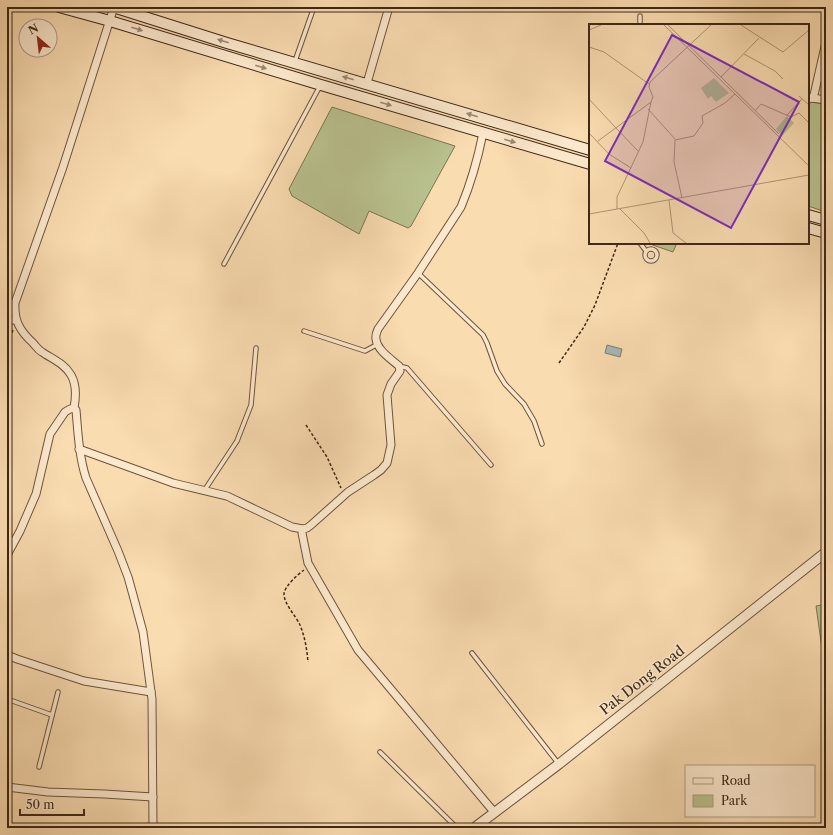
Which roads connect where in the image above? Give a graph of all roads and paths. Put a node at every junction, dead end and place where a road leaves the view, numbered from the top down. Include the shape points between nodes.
1 (59, 7) edge
2 (114, 7) edge
3 (314, 7) edge
4 (389, 7) edge
5 (640, 16) dead end
6 (110, 21) junction
7 (640, 24) edge
8 (826, 42) edge
9 (294, 62) junction
10 (366, 83) junction
11 (321, 85) junction
12 (810, 98) edge
13 (826, 100) edge
14 (483, 133) junction
15 (589, 150) edge
16 (589, 164) edge
17 (809, 215) edge
18 (826, 220) edge
19 (809, 228) edge
20 (826, 233) edge
21 (618, 244) edge
22 (641, 244) edge
23 (646, 252) dead end
24 (224, 264) dead end
25 (418, 273) junction
26 (7, 320) edge
27 (16, 320) junction
28 (304, 331) dead end
29 (378, 344) junction
30 (7, 347) edge
31 (256, 348) dead end
32 (559, 363) dead end
33 (400, 368) junction
34 (74, 408) junction
35 (306, 425) dead end
36 (542, 444) dead end
37 (79, 449) junction
38 (491, 465) dead end
39 (204, 490) junction
40 (344, 495) junction
41 (303, 529) junction
42 (826, 552) edge
43 (7, 555) edge
44 (310, 566) junction
45 (472, 653) dead end
46 (7, 655) edge
47 (308, 662) dead end
48 (58, 692) dead end
49 (151, 692) junction
50 (7, 699) edge
51 (52, 715) junction
52 (380, 752) dead end
53 (559, 764) junction
54 (39, 767) dead end
55 (7, 787) edge
56 (153, 797) junction
57 (494, 812) junction
58 (153, 828) edge
59 (457, 828) edge
60 (474, 828) edge

1 - 6 main road
2 - 6 street
9 -> 2 main road
3 - 9 lane
4 - 10 street
5 - 7 lane
6 -> 11 main road
6 - 27 street via 63,167 15,303
8 - 12 street via 814,95
10 -> 9 main road
15 -> 10 main road
11 -> 14 main road
11 - 24 lane
12 - 13 street
14 -> 16 main road
14 - 25 street via 461,208
17 - 18 main road
19 - 20 main road
21 - 32 path via 595,306
22 - 23 lane
25 - 29 street via 378,329
25 - 36 lane via 483,335 497,371 505,384 524,404 534,421
26 - 27 street
27 - 30 path
27 - 34 street via 23,334 40,351 63,365 72,375 76,389
28 - 29 lane via 365,351
29 - 33 street
31 - 39 lane via 251,404 237,441
33 - 38 lane via 407,368
33 - 40 street via 387,395 391,445 387,464
34 - 37 street
34 - 43 street via 65,412 50,434 36,494
35 - 40 path
37 - 39 street via 173,483
37 - 49 street via 86,478 134,595 143,632
39 - 41 street via 227,496 292,527
40 - 41 street via 311,525
41 - 44 street via 302,536
42 - 53 street, Pak Dong Road
44 - 47 path via 293,580 284,594 300,625
44 - 57 street via 358,650
45 - 53 lane
46 - 49 street via 84,681
48 - 51 lane
49 - 56 street
50 - 51 lane
51 - 54 lane
52 - 59 lane
53 - 57 street, Pak Dong Road
55 - 56 street via 48,792
56 - 58 street
57 - 60 street, Pak Dong Road

